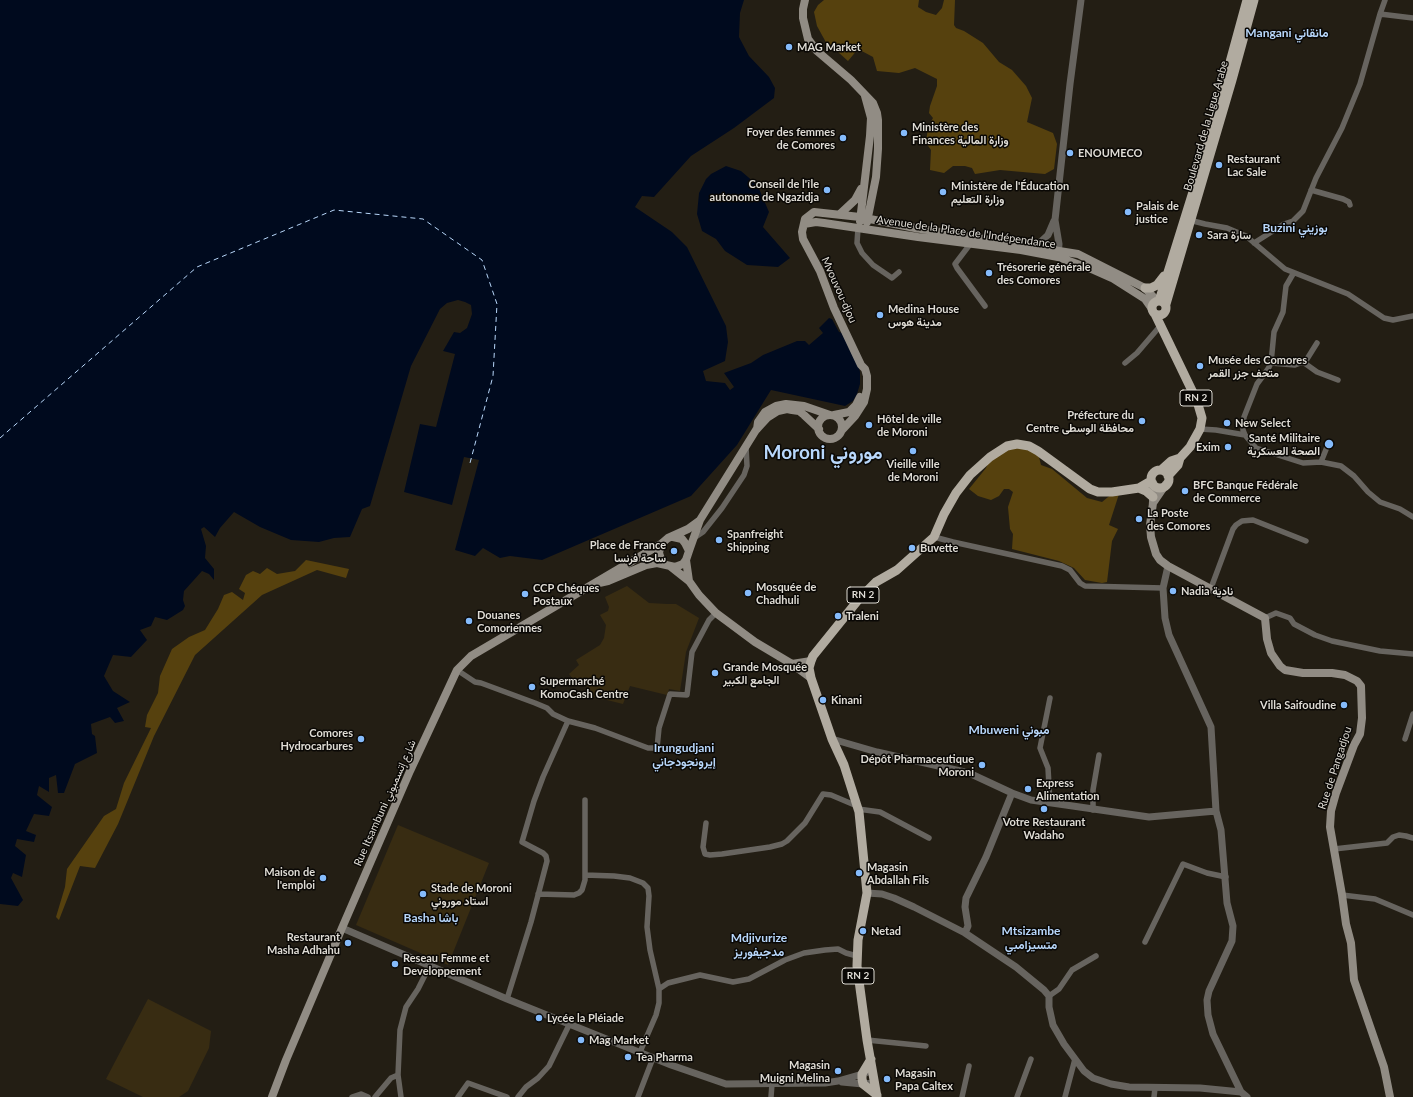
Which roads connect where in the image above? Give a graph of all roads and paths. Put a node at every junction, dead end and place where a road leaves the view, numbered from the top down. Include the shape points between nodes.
1 (805, 0) edge
2 (1081, 0) edge
3 (1247, 0) edge
4 (1254, 0) edge
5 (1385, 0) edge
6 (1380, 14) junction
7 (1413, 18) edge
8 (1245, 21) junction
9 (865, 95) junction
10 (865, 177) junction
11 (1311, 190) junction
12 (1350, 205) dead end
13 (840, 214) junction
14 (864, 218) junction
15 (1188, 219) junction
16 (1054, 220) junction
17 (804, 224) junction
18 (862, 228) junction
19 (972, 240) junction
20 (1254, 243) junction
21 (1035, 250) junction
22 (1059, 253) junction
23 (1170, 262) junction
24 (899, 272) dead end
25 (1293, 274) junction
26 (1144, 288) junction
27 (985, 306) dead end
28 (1159, 307) junction
29 (1413, 316) edge
30 (1161, 325) junction
31 (1167, 337) junction
32 (1317, 343) dead end
33 (1303, 362) junction
34 (1126, 363) dead end
35 (1271, 363) junction
36 (860, 365) junction
37 (1338, 380) dead end
38 (832, 415) junction
39 (819, 429) junction
40 (1200, 429) junction
41 (756, 430) junction
42 (842, 430) junction
43 (1245, 435) junction
44 (746, 447) junction
45 (1327, 447) dead end
46 (1321, 462) junction
47 (1165, 477) junction
48 (1152, 482) junction
49 (1139, 488) junction
50 (1153, 500) junction
51 (1413, 517) edge
52 (700, 520) junction
53 (934, 536) junction
54 (673, 537) junction
55 (692, 539) junction
56 (1306, 540) dead end
57 (661, 544) junction
58 (689, 551) junction
59 (686, 560) junction
60 (668, 566) junction
61 (1168, 566) junction
62 (689, 581) junction
63 (594, 583) junction
64 (1163, 588) junction
65 (1211, 588) junction
66 (716, 613) junction
67 (1265, 618) junction
68 (1413, 654) edge
69 (811, 661) junction
70 (792, 664) junction
71 (457, 670) junction
72 (811, 678) junction
73 (1050, 698) dead end
74 (1413, 714) edge
75 (568, 721) junction
76 (832, 739) junction
77 (1405, 739) dead end
78 (1098, 755) dead end
79 (1012, 793) junction
80 (584, 800) dead end
81 (1050, 803) junction
82 (857, 808) junction
83 (1093, 810) junction
84 (1216, 811) junction
85 (706, 823) dead end
86 (929, 838) dead end
87 (1413, 838) edge
88 (1334, 849) junction
89 (585, 875) junction
90 (1226, 877) junction
91 (867, 893) junction
92 (538, 894) junction
93 (1342, 895) junction
94 (1413, 915) edge
95 (342, 928) junction
96 (965, 933) junction
97 (1145, 942) dead end
98 (857, 956) junction
99 (1096, 956) dead end
100 (430, 965) junction
101 (659, 989) junction
102 (1049, 996) junction
103 (507, 999) junction
104 (570, 1023) junction
105 (867, 1040) junction
106 (926, 1046) dead end
107 (640, 1052) junction
108 (653, 1058) junction
109 (871, 1059) junction
110 (1075, 1059) junction
111 (1031, 1060) dead end
112 (969, 1066) dead end
113 (873, 1071) junction
114 (398, 1074) junction
115 (862, 1074) junction
116 (838, 1082) junction
117 (875, 1083) junction
118 (772, 1084) junction
119 (863, 1084) junction
120 (1155, 1088) junction
121 (1244, 1095) edge
122 (877, 1096) edge
123 (272, 1097) edge
124 (352, 1097) edge
125 (368, 1097) edge
126 (375, 1097) edge
127 (402, 1097) edge
128 (458, 1097) edge
129 (507, 1097) edge
130 (518, 1097) edge
131 (638, 1097) edge
132 (771, 1097) edge
133 (962, 1097) edge
134 (1017, 1097) edge
135 (1065, 1097) edge
136 (1154, 1097) edge
137 (1390, 1097) edge

1 - 9 main road via 803,18 808,39 817,51
2 - 16 street
3 - 8 main road, Boulevard de la Ligue Arabe
4 - 8 main road, Boulevard de la Ligue Arabe
5 - 6 street
6 - 7 street
6 - 11 street via 1360,84 1342,128
8 - 15 main road, Boulevard de la Ligue Arabe
9 - 10 main road via 871,118
9 - 14 main road via 875,107 878,120 878,150 876,177
10 - 13 main road via 855,200
10 - 14 main road
11 - 12 street via 1343,199
11 - 20 street via 1303,211 1293,221
13 - 14 main road
13 - 17 main road via 814,212 807,216
14 - 18 main road
14 - 19 main road, Avenue de la Place de l'Indépendance
15 - 20 street via 1232,230
15 - 23 main road, Boulevard de la Ligue Arabe
15 - 28 main road, Boulevard de la Ligue Arabe
16 - 21 street via 1048,235
16 - 22 street
17 - 18 main road via 820,222
17 - 36 main road, Mvouvou-djou via 803,239 820,271
18 - 19 main road, Avenue de la Place de l'Indépendance via 918,238
18 - 24 street via 857,243 862,253 873,265 892,278
19 - 21 main road, Avenue de la Place de l'Indépendance
19 - 27 street via 956,264
20 - 25 street
21 - 22 main road, Avenue de la Place de l'Indépendance
22 - 26 main road, Avenue de la Place de l'Indépendance via 1078,254
22 - 28 main road, Avenue de la Place de l'Indépendance via 1112,278
23 - 26 main road via 1159,283 1154,287
23 - 28 main road, Boulevard de la Ligue Arabe
25 - 29 street via 1348,294 1384,318 1393,320
25 - 35 street via 1286,286 1283,312 1274,332
26 - 28 main road, Avenue de la Place de l'Indépendance
28 - 30 main road, RN 2
28 - 31 main road, RN 2
30 - 31 main road, RN 2
30 - 34 street
31 - 40 main road, RN 2 via 1200,409
32 - 33 street
33 - 35 street via 1295,365
33 - 37 street via 1316,372
35 - 43 street via 1257,384 1246,412 1243,430
36 - 38 main road, Mvouvou-djou via 864,387 856,405 847,414
36 - 42 main road, Mvouvou-djou via 867,376 866,396 855,416
38 - 39 main road via 821,419
38 - 41 main road via 786,404 765,412
38 - 42 main road via 842,422
39 - 41 main road via 799,411 787,409 772,414
39 - 42 main road via 823,436 830,439 838,436
40 - 43 street
40 - 47 main road, RN 2 via 1178,465
41 - 44 main road
43 - 46 street via 1256,448 1303,462
44 - 52 main road
44 - 55 street via 747,466 744,475 703,532
45 - 46 street
46 - 51 street via 1341,466 1380,502
47 - 48 main road via 1160,487
47 - 48 main road via 1156,471 1152,474
47 - 50 main road
48 - 49 main road, RN 2
48 - 50 main road
49 - 50 main road via 1146,491
49 - 53 main road, RN 2 via 1098,492 1029,446 1007,446 970,475 956,493
50 - 61 main road via 1151,537 1156,554
52 - 54 main road
52 - 55 main road
53 - 64 street via 1062,566 1070,570 1085,586
53 - 69 main road, RN 2 via 897,570 876,582 859,599
54 - 57 main road
54 - 58 main road via 682,539
55 - 58 main road
56 - 65 street via 1253,520 1242,521 1233,529
57 - 60 main road via 660,557
57 - 63 main road, Rue Itsambuni شارع إتسمبوني
58 - 59 main road
59 - 60 main road via 679,566
59 - 62 main road
60 - 62 main road
60 - 63 main road, Rue Itsambuni شارع إتسمبوني via 657,563 646,565 608,581
61 - 64 street
61 - 65 main road
62 - 66 main road
63 - 71 main road, Rue Itsambuni شارع إتسمبوني via 471,656
64 - 84 street via 1169,635 1210,724
65 - 67 main road
66 - 70 main road via 754,642
66 - 75 street via 709,620 692,652 688,695 670,694 659,728 657,748 648,748 595,728
67 - 68 street via 1276,613 1290,618 1294,624 1314,635 1332,641 1380,651
67 - 88 main road, Rue de Pangadjou via 1271,653 1285,670 1303,674 1332,672 1345,675 1361,686 1360,734 1346,765 1331,811 1330,827
69 - 70 main road
69 - 72 main road, RN 2
70 - 72 main road
71 - 75 street via 474,682 535,703
71 - 95 main road, Rue Itsambuni شارع إتسمبوني
72 - 76 main road, RN 2
73 - 81 street via 1040,748 1048,768
74 - 77 street
75 - 92 street via 543,777 522,842 546,856 547,861
76 - 79 street via 968,773
76 - 82 main road, RN 2 via 844,764
78 - 83 street
79 - 81 street
79 - 96 street via 966,898 968,926
80 - 89 street
81 - 83 street
82 - 85 street via 831,795 823,794 805,823 787,841 777,846 722,854 705,854
82 - 86 street via 880,812
82 - 91 main road, RN 2
83 - 84 street via 1149,817
84 - 90 street via 1221,830
87 - 88 street via 1399,835 1387,843
88 - 93 main road, Rue de Pangadjou
89 - 92 street via 584,886 579,893
89 - 101 street via 630,878 648,888 650,896 646,927
90 - 97 street via 1183,864
90 - 121 street via 1227,902 1233,926 1232,941 1209,991 1208,1015 1213,1034
91 - 96 street via 894,898
91 - 98 main road, RN 2
92 - 103 street
93 - 94 street via 1375,899
93 - 137 main road, Rue de Pangadjou via 1351,943 1354,980 1384,1067
95 - 100 street
95 - 123 main road, Rue Itsambuni شارع إتسمبوني
96 - 102 street via 1016,967
98 - 101 street via 838,949 804,953 749,979 733,982 700,975 668,983
98 - 105 main road, RN 2
99 - 102 street via 1072,970 1059,989
100 - 103 street
100 - 114 street via 418,990 406,1006 400,1030
101 - 107 street via 656,1015
102 - 110 street via 1052,1025
103 - 104 street
104 - 107 street
104 - 130 street via 549,1066
105 - 106 street
105 - 109 main road, RN 2
107 - 108 street
108 - 118 street via 726,1084
108 - 131 street
109 - 113 main road, RN 2
109 - 115 main road
110 - 120 street via 1084,1071 1100,1081 1129,1087
110 - 135 street
111 - 134 street
112 - 133 street
113 - 115 street
113 - 117 main road, RN 2
114 - 126 street via 391,1078
114 - 127 street
115 - 116 street
115 - 119 main road
116 - 118 street
116 - 119 street
117 - 119 street
117 - 122 main road, RN 2
118 - 132 street
119 - 122 main road, RN 2
120 - 121 street via 1200,1088
120 - 136 street
124 - 125 street via 361,1094
128 - 129 street via 468,1083

